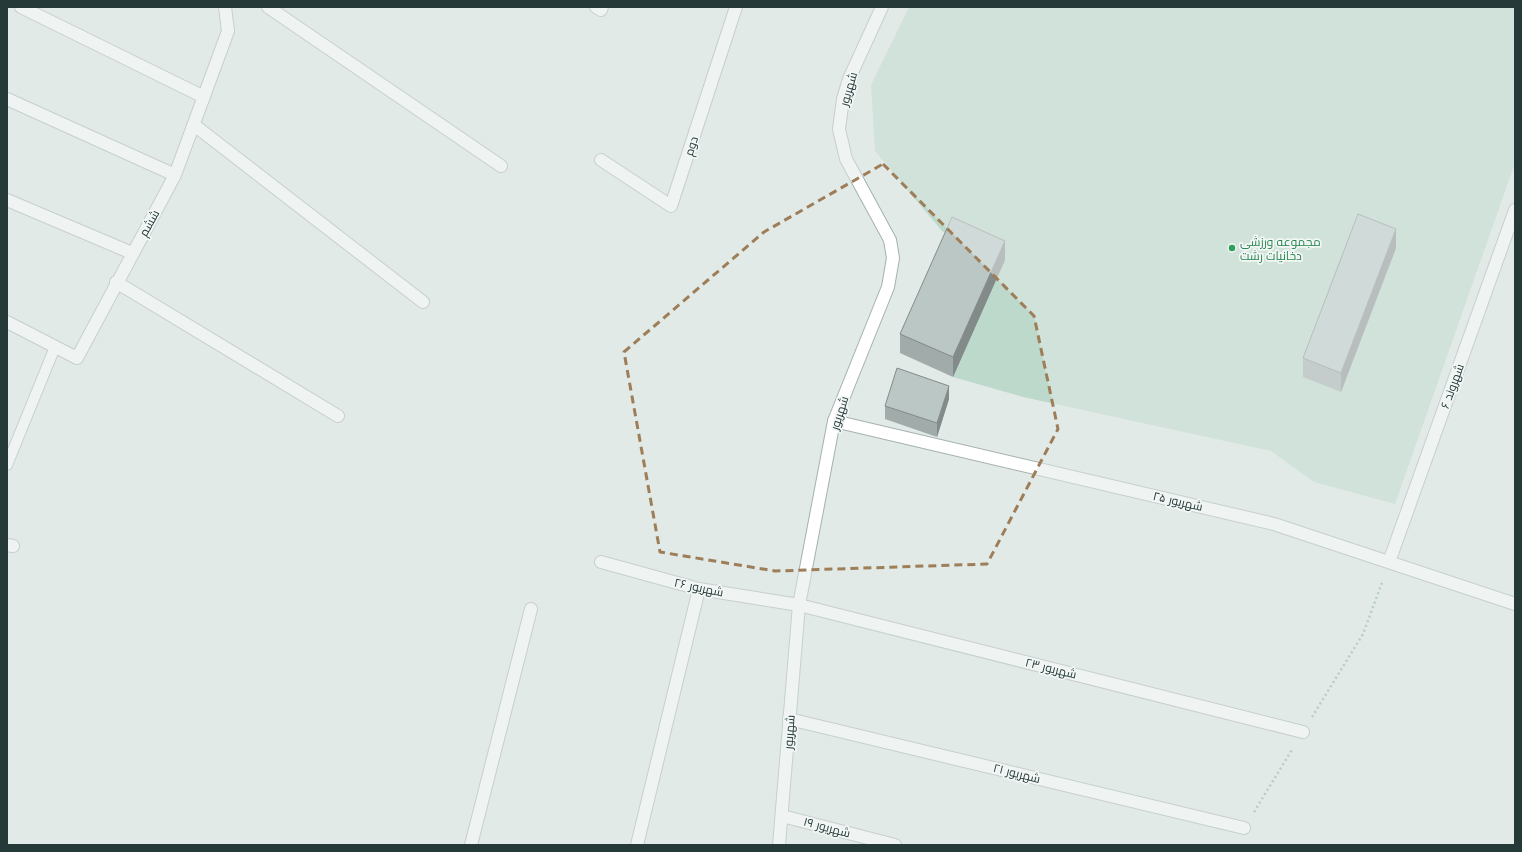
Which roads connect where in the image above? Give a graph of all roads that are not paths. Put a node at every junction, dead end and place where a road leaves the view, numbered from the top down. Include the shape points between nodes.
1 (21, 7) edge
2 (225, 7) edge
3 (268, 7) edge
4 (596, 7) edge
5 (602, 7) edge
6 (736, 7) edge
7 (882, 7) edge
8 (204, 97) junction
9 (7, 99) edge
10 (194, 125) junction
11 (601, 160) dead end
12 (500, 166) dead end
13 (175, 175) junction
14 (7, 200) edge
15 (1515, 210) edge
16 (132, 252) junction
17 (116, 282) junction
18 (423, 302) dead end
19 (7, 322) edge
20 (55, 347) junction
21 (338, 416) dead end
22 (834, 421) junction
23 (7, 465) edge
24 (601, 562) dead end
25 (1389, 562) junction
26 (699, 589) junction
27 (1515, 604) edge
28 (799, 605) junction
29 (531, 609) dead end
30 (790, 719) junction
31 (1303, 732) road end
32 (782, 816) junction
33 (1244, 828) road end
34 (471, 845) edge
35 (637, 845) edge
36 (779, 845) edge
37 (895, 845) edge

1 - 8 street
2 - 8 street, ششم via 228,31
3 - 12 street
4 - 5 street via 601,10
6 - 11 street, دوم via 671,206
7 - 22 street, شهریور via 849,79 839,129 846,159 890,240 893,258 888,287
8 - 10 street, ششم
9 - 13 street
10 - 13 street, ششم
10 - 18 street
13 - 16 street, ششم
14 - 16 street
15 - 25 street, شهروند ۶
16 - 17 street, ششم
17 - 20 street, ششم via 77,358
17 - 21 street
19 - 20 street, ششم
20 - 23 lane
22 - 25 street, شهریور ۲۵ via 1274,524
22 - 28 street, شهریور
24 - 26 street, شهریور ۲۶
25 - 27 street, شهریور ۲۵
26 - 28 street, شهریور ۲۶
26 - 35 street
28 - 30 street, شهریور
28 - 31 street, شهریور ۲۳
29 - 34 street
30 - 32 street, شهریور
30 - 33 street, شهریور ۲۱
32 - 36 street, شهریور
32 - 37 street, شهریور ۱۹

